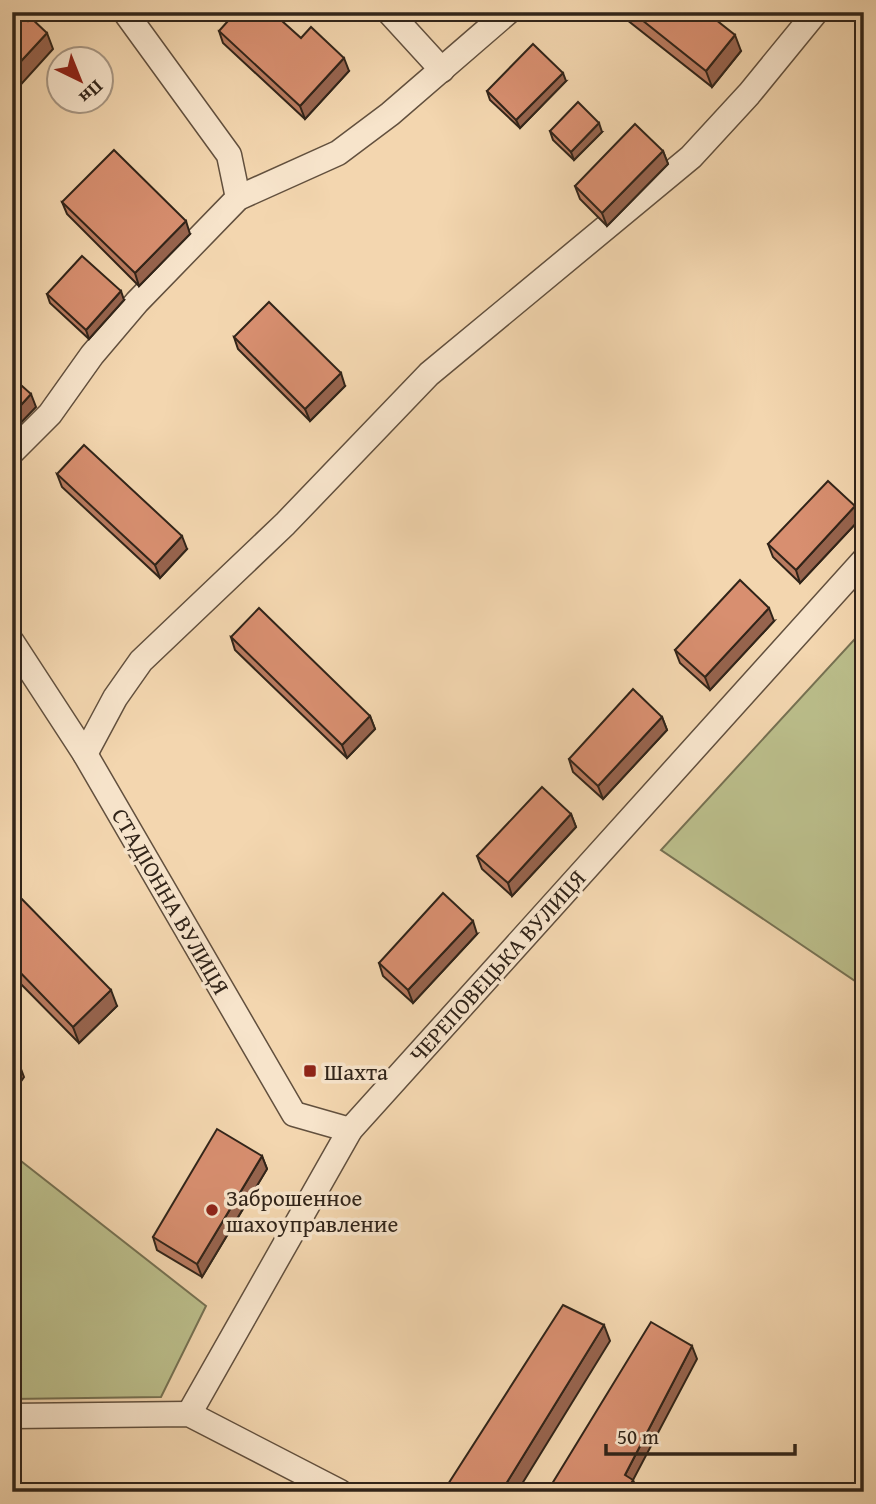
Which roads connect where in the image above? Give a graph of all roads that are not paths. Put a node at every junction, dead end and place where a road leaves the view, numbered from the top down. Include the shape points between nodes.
1 (125, 12) edge
2 (389, 12) edge
3 (508, 12) edge
4 (816, 12) edge
5 (442, 70) junction
6 (238, 198) junction
7 (12, 452) edge
8 (864, 560) edge
9 (12, 642) edge
10 (85, 754) junction
11 (350, 1130) junction
12 (189, 1414) junction
13 (12, 1416) edge
14 (340, 1492) edge

1 - 6 street via 229,155
2 - 5 street
3 - 5 street
4 - 10 street via 691,157 429,374 285,524 141,661
5 - 6 street via 338,153
6 - 7 street via 137,302 50,414
8 - 11 street, ЧЕРЕПОВЕЦЬКА ВУЛИЦЯ
9 - 10 street, СТАДІОННА ВУЛИЦЯ
10 - 11 street, СТАДІОННА ВУЛИЦЯ via 294,1114
11 - 12 street, ЧЕРЕПОВЕЦЬКА ВУЛИЦЯ
12 - 13 street
12 - 14 street

